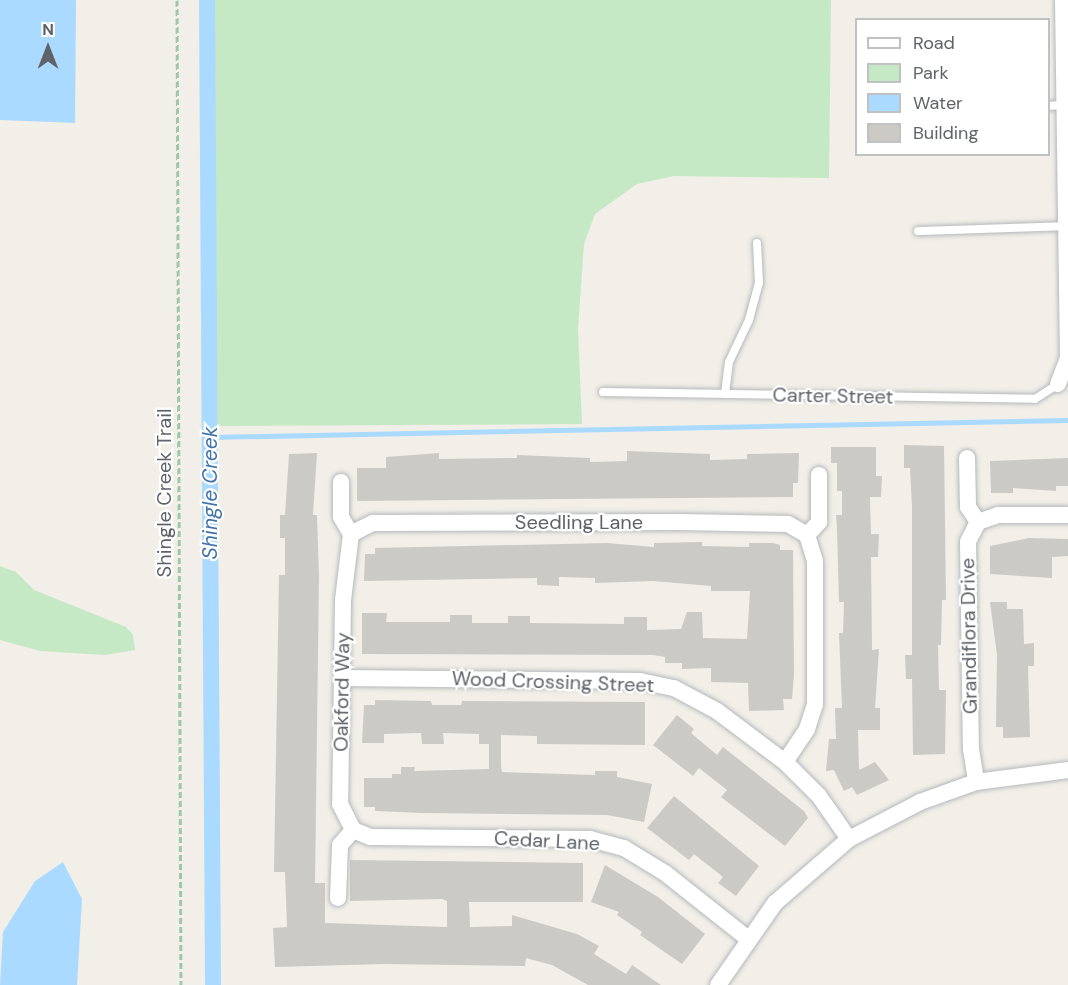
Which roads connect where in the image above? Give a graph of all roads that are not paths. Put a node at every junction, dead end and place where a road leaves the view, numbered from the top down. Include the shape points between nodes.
1 (1063, 0) edge
2 (1056, 105) edge
3 (1065, 226) junction
4 (918, 231) dead end
5 (757, 243) dead end
6 (1058, 384) joint
7 (603, 392) dead end
8 (725, 394) junction
9 (967, 458) dead end
10 (819, 475) dead end
11 (341, 482) dead end
12 (1068, 515) edge
13 (978, 522) junction
14 (351, 534) junction
15 (807, 535) junction
16 (342, 678) junction
17 (785, 762) junction
18 (1068, 770) edge
19 (976, 782) junction
20 (353, 830) junction
21 (849, 839) junction
22 (338, 898) dead end
23 (747, 938) junction
24 (718, 985) edge

1 - 2 street
2 - 3 street
3 - 4 lane
3 - 6 street via 1068,358
5 - 8 lane via 759,283 749,320 729,362
6 - 8 lane, Carter Street via 1035,399
7 - 8 lane, Carter Street
9 - 13 street via 968,507
10 - 15 street via 819,522
11 - 14 street via 341,517
12 - 13 street via 998,515
13 - 19 street, Grandiflora Drive via 968,542 971,749
14 - 15 street, Seedling Lane via 373,523 680,522 788,524
14 - 16 street, Oakford Way via 346,550
15 - 17 street via 815,561 815,704 807,729
16 - 17 street, Wood Crossing Street via 640,681 675,688
16 - 20 street, Oakford Way via 340,804
17 - 21 street, Wood Crossing Street via 819,796
18 - 19 street
19 - 21 street via 920,802
20 - 22 street via 340,845
20 - 23 street, Cedar Lane via 370,837 590,839 624,848 680,885
21 - 23 street via 775,903
23 - 24 street

